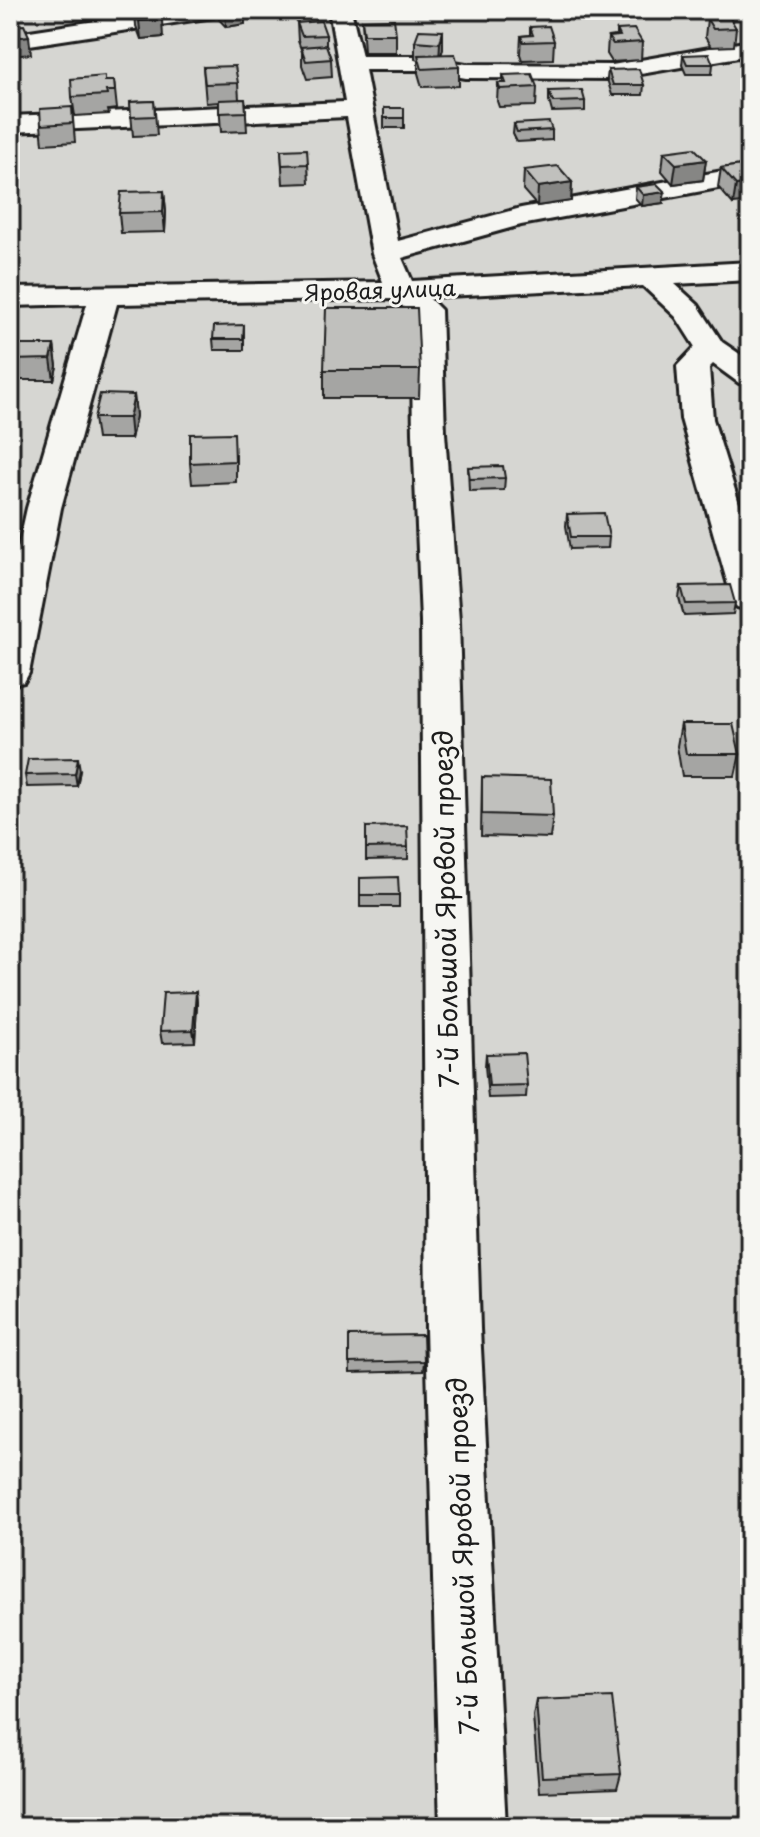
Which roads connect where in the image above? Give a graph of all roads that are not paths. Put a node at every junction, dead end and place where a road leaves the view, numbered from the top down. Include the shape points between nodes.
1 (213, 10) edge
2 (340, 10) edge
3 (10, 41) edge
4 (750, 48) edge
5 (351, 63) junction
6 (358, 109) junction
7 (10, 124) edge
8 (750, 174) edge
9 (750, 271) edge
10 (393, 272) junction
11 (652, 278) junction
12 (105, 295) junction
13 (10, 297) edge
14 (711, 348) junction
15 (750, 376) edge
16 (750, 599) edge
17 (10, 673) edge
18 (473, 1827) edge

1 - 3 street
2 - 5 street
4 - 5 street via 612,72 466,71 421,63
5 - 6 street
6 - 7 street
6 - 10 street
8 - 10 street via 575,204 422,241
9 - 11 street, Яровая улица
10 - 11 street, Яровая улица
10 - 12 street, Яровая улица
10 - 18 street, 7-й Большой Яровой проезд via 426,310 440,621 453,1329
11 - 14 street via 687,311
12 - 13 street, Яровая улица
12 - 17 street via 44,508
14 - 15 street
14 - 16 street via 693,366 697,419

